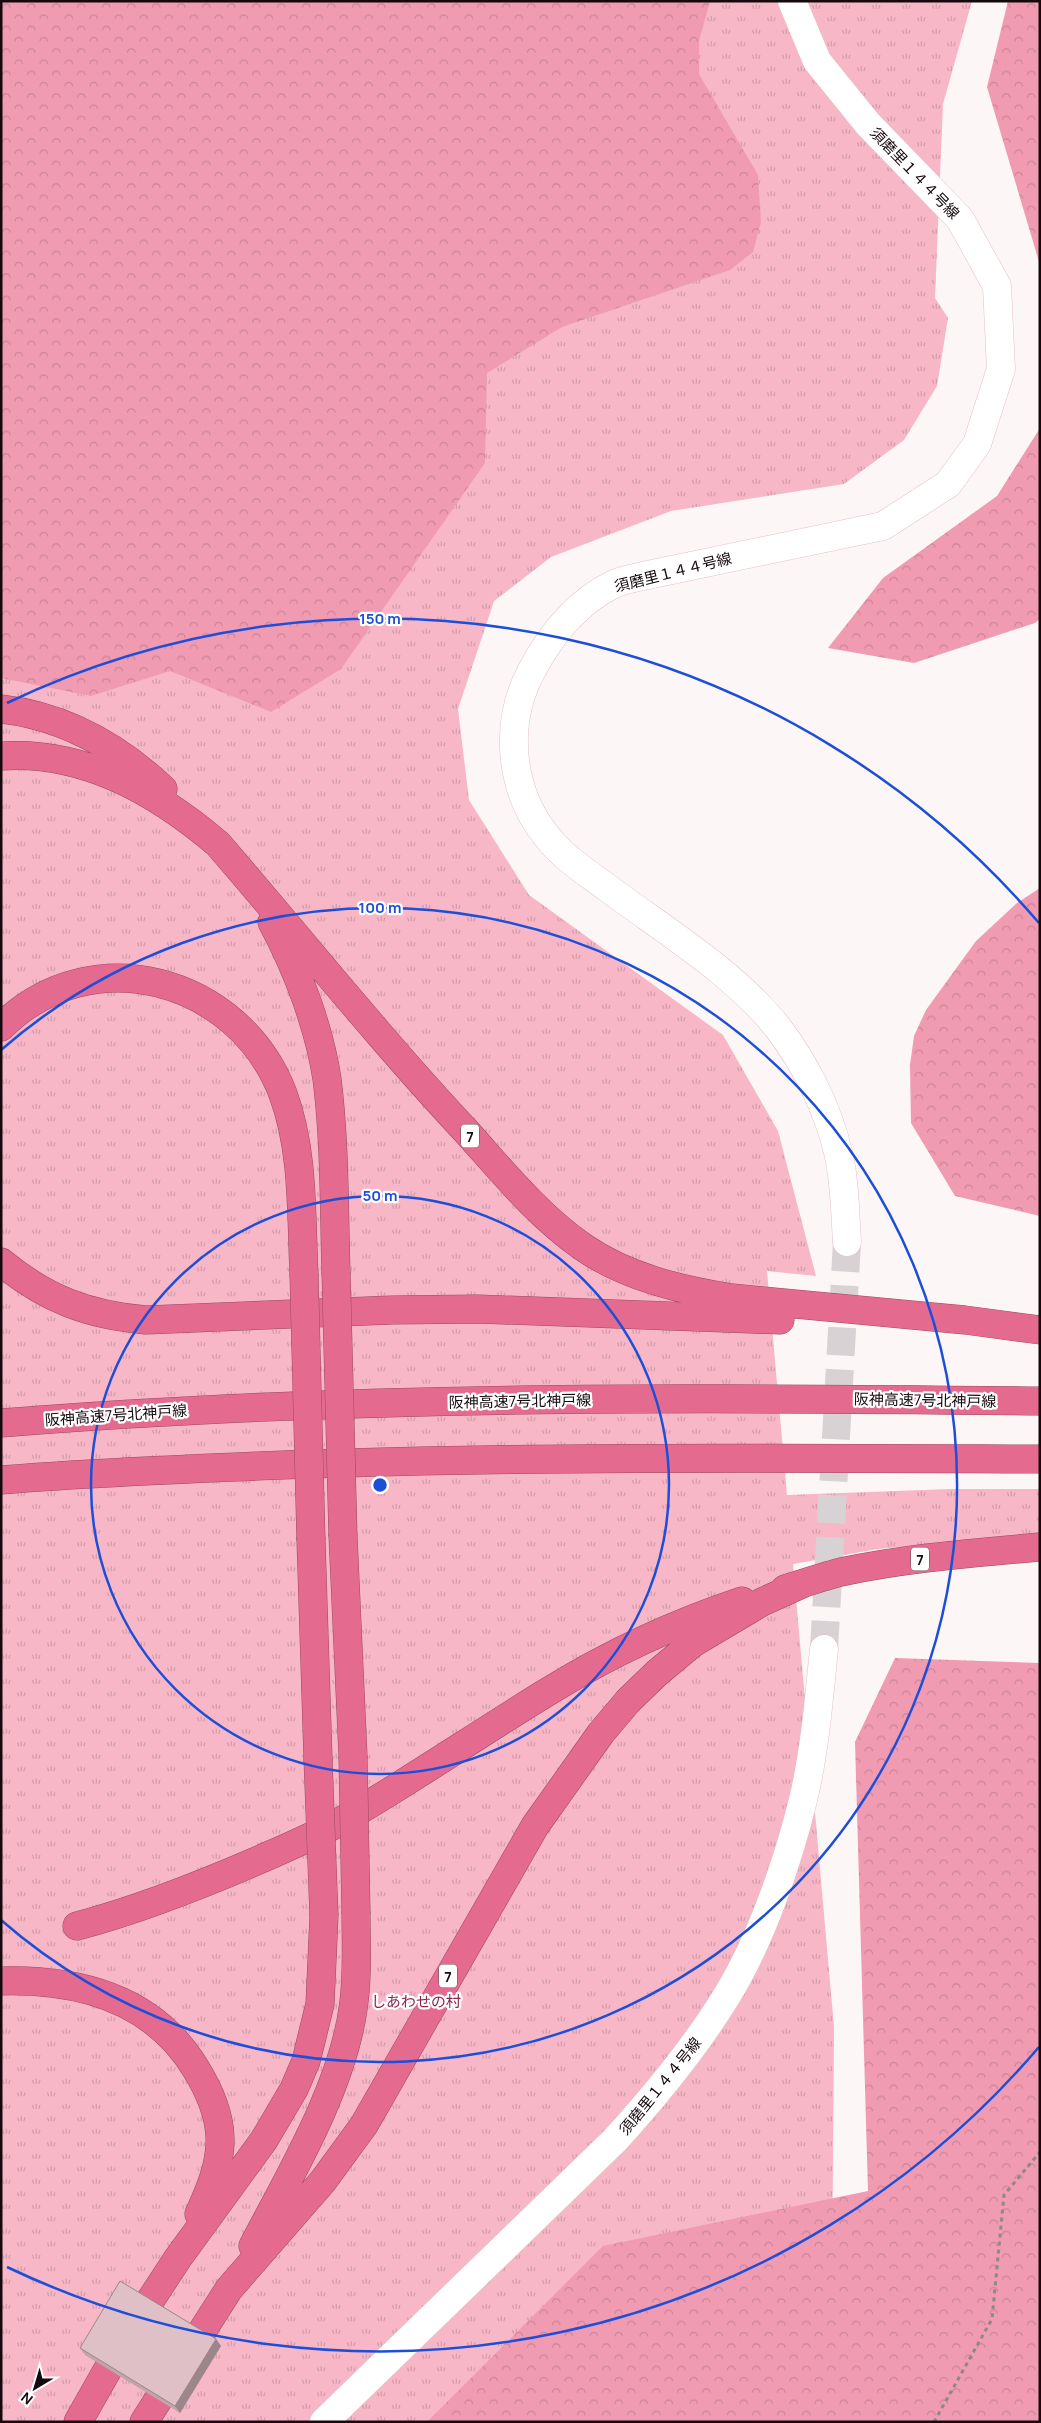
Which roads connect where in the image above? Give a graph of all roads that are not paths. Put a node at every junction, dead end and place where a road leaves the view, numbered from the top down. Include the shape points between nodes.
1 (792, 1) edge
2 (1, 709) edge
3 (1, 756) edge
4 (218, 844) junction
5 (1, 1027) edge
6 (847, 1242) tunnel mouth
7 (1, 1262) edge
8 (1040, 1331) edge
9 (1040, 1401) edge
10 (1, 1423) edge
11 (1040, 1459) edge
12 (1, 1480) edge
13 (1040, 1548) edge
14 (802, 1584) junction
15 (824, 1649) tunnel mouth
16 (77, 1926) dead end
17 (1, 1981) edge
18 (178, 2258) junction
19 (229, 2289) junction
20 (78, 2422) edge
21 (144, 2422) edge
22 (324, 2422) edge

1 - 6 street, 須磨里１４４号線 via 817,60 868,124 960,219 997,286 1001,369 977,444 948,484 884,526 643,576 615,583 588,600 563,623 532,670 517,704 514,736 516,773 528,806 549,840 744,992 778,1028 823,1107 838,1151
2 - 4 highway, 7 via 46,718 103,742 157,784
3 - 4 highway, 7 via 48,758 102,771 161,801
4 - 8 highway, 7 via 431,1094 527,1198 584,1247 636,1274 695,1292 965,1320
4 - 19 highway, 7, bridge via 263,906 296,972 326,1077 336,1272 356,1914 353,2010 335,2077 287,2182
5 - 18 highway, bridge via 38,998 67,986 106,978 139,978 169,984 226,1015 248,1036 268,1062 293,1124 304,1274 324,1916 320,2004 306,2061 294,2089 264,2140
7 - 8 highway, 7 via 53,1298 112,1317 146,1320 478,1309
9 - 10 highway, 阪神高速7号北神戸線 via 540,1400 184,1410
11 - 12 highway via 374,1462
13 - 14 highway, 7 via 881,1564
14 - 16 highway via 699,1615 643,1640 554,1688 381,1798 294,1844 165,1899
14 - 19 highway, 7 via 762,1602 693,1643 628,1701 601,1733 535,1826 364,2125 323,2181
15 - 22 street, 須磨里１４４号線 via 817,1720 804,1796 769,1905 728,1995 675,2072 615,2140
17 - 18 highway via 52,1983 118,2000 146,2014 188,2055 216,2108 220,2138 218,2163 210,2190
18 - 20 highway via 125,2339
19 - 21 highway, 7

